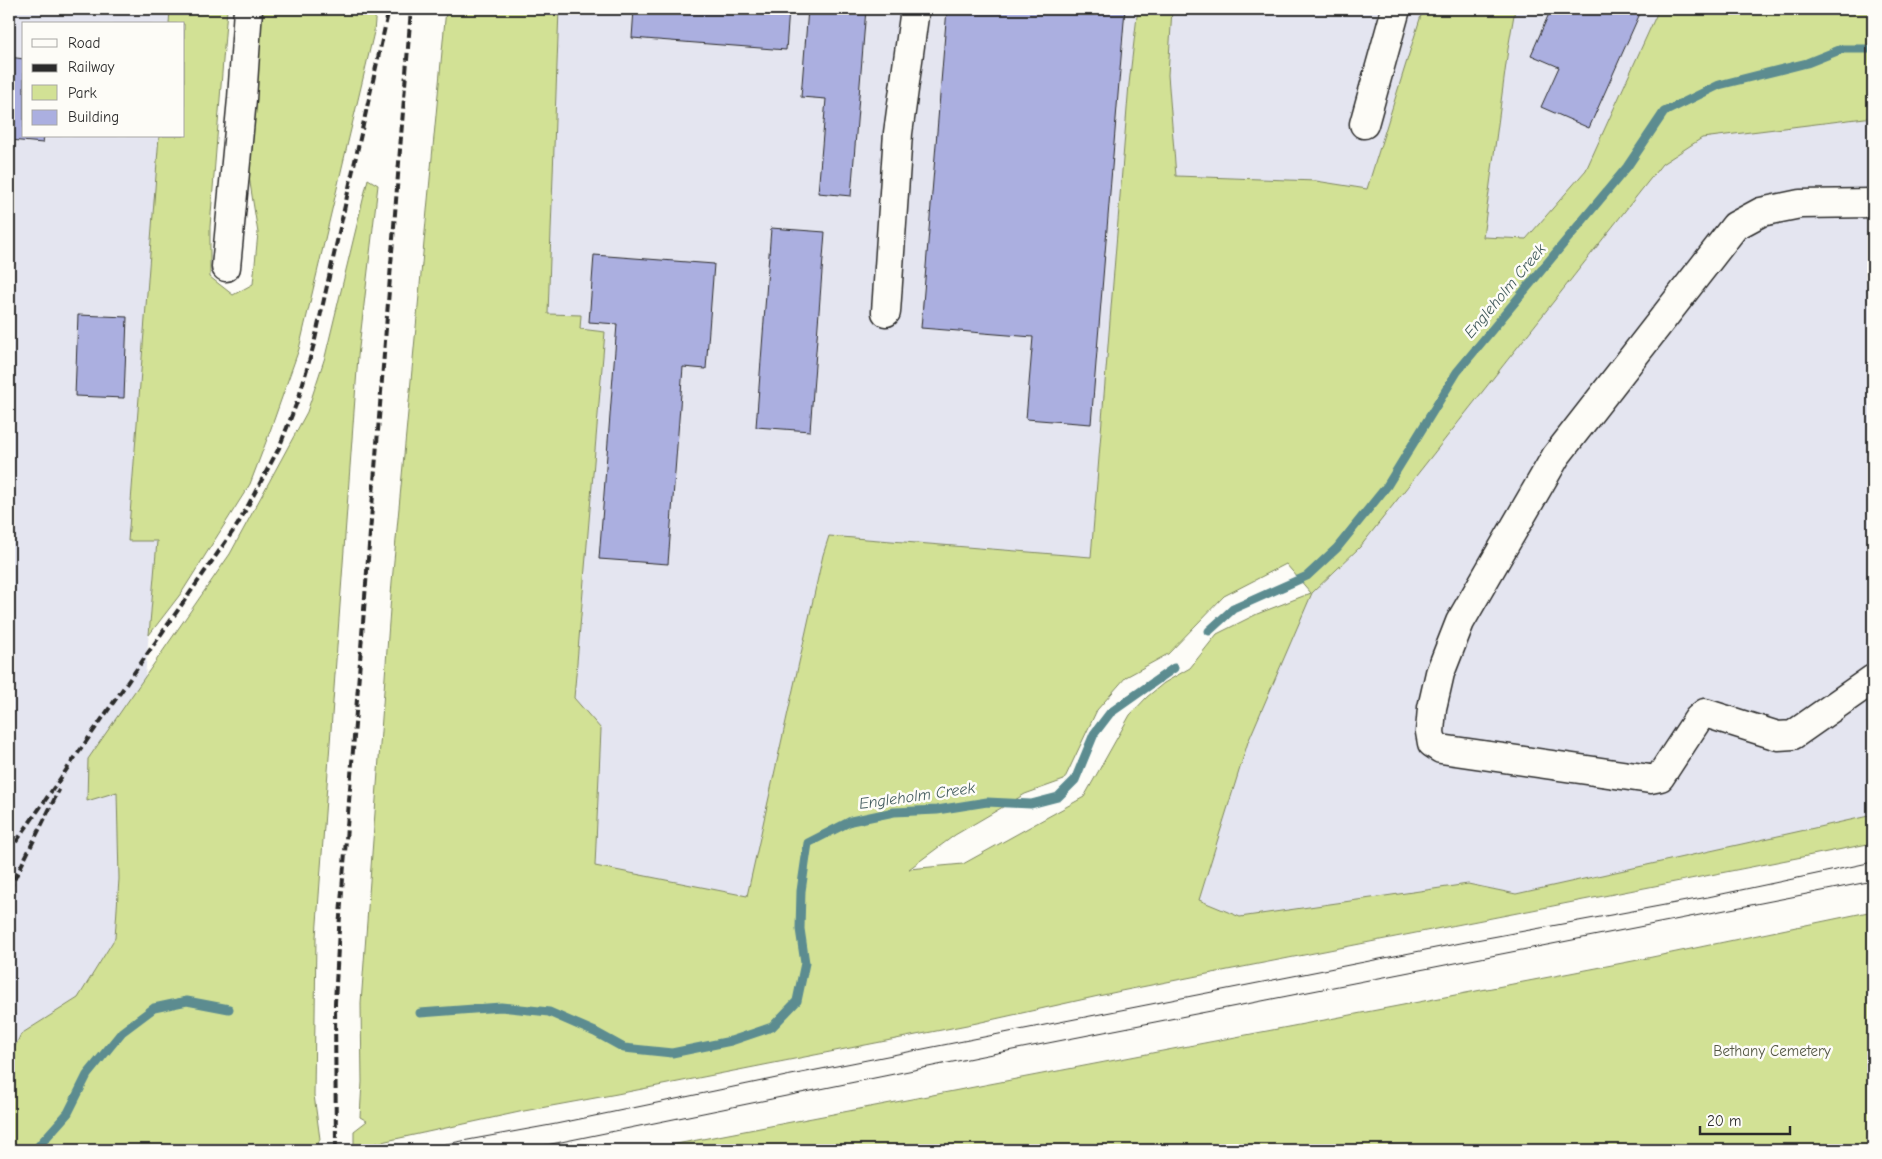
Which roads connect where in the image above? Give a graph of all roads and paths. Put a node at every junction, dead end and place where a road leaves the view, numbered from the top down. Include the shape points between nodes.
1 (248, 9) edge
2 (915, 9) edge
3 (1396, 9) edge
4 (1364, 124) dead end
5 (1873, 203) edge
6 (226, 267) dead end
7 (886, 312) dead end
8 (1873, 679) edge

1 - 6 lane
2 - 7 lane via 898,133
3 - 4 lane
5 - 8 lane via 1800,204 1761,212 1735,226 1556,456 1460,622 1440,673 1430,732 1432,743 1441,750 1650,779 1660,776 1706,713 1778,736 1793,735

